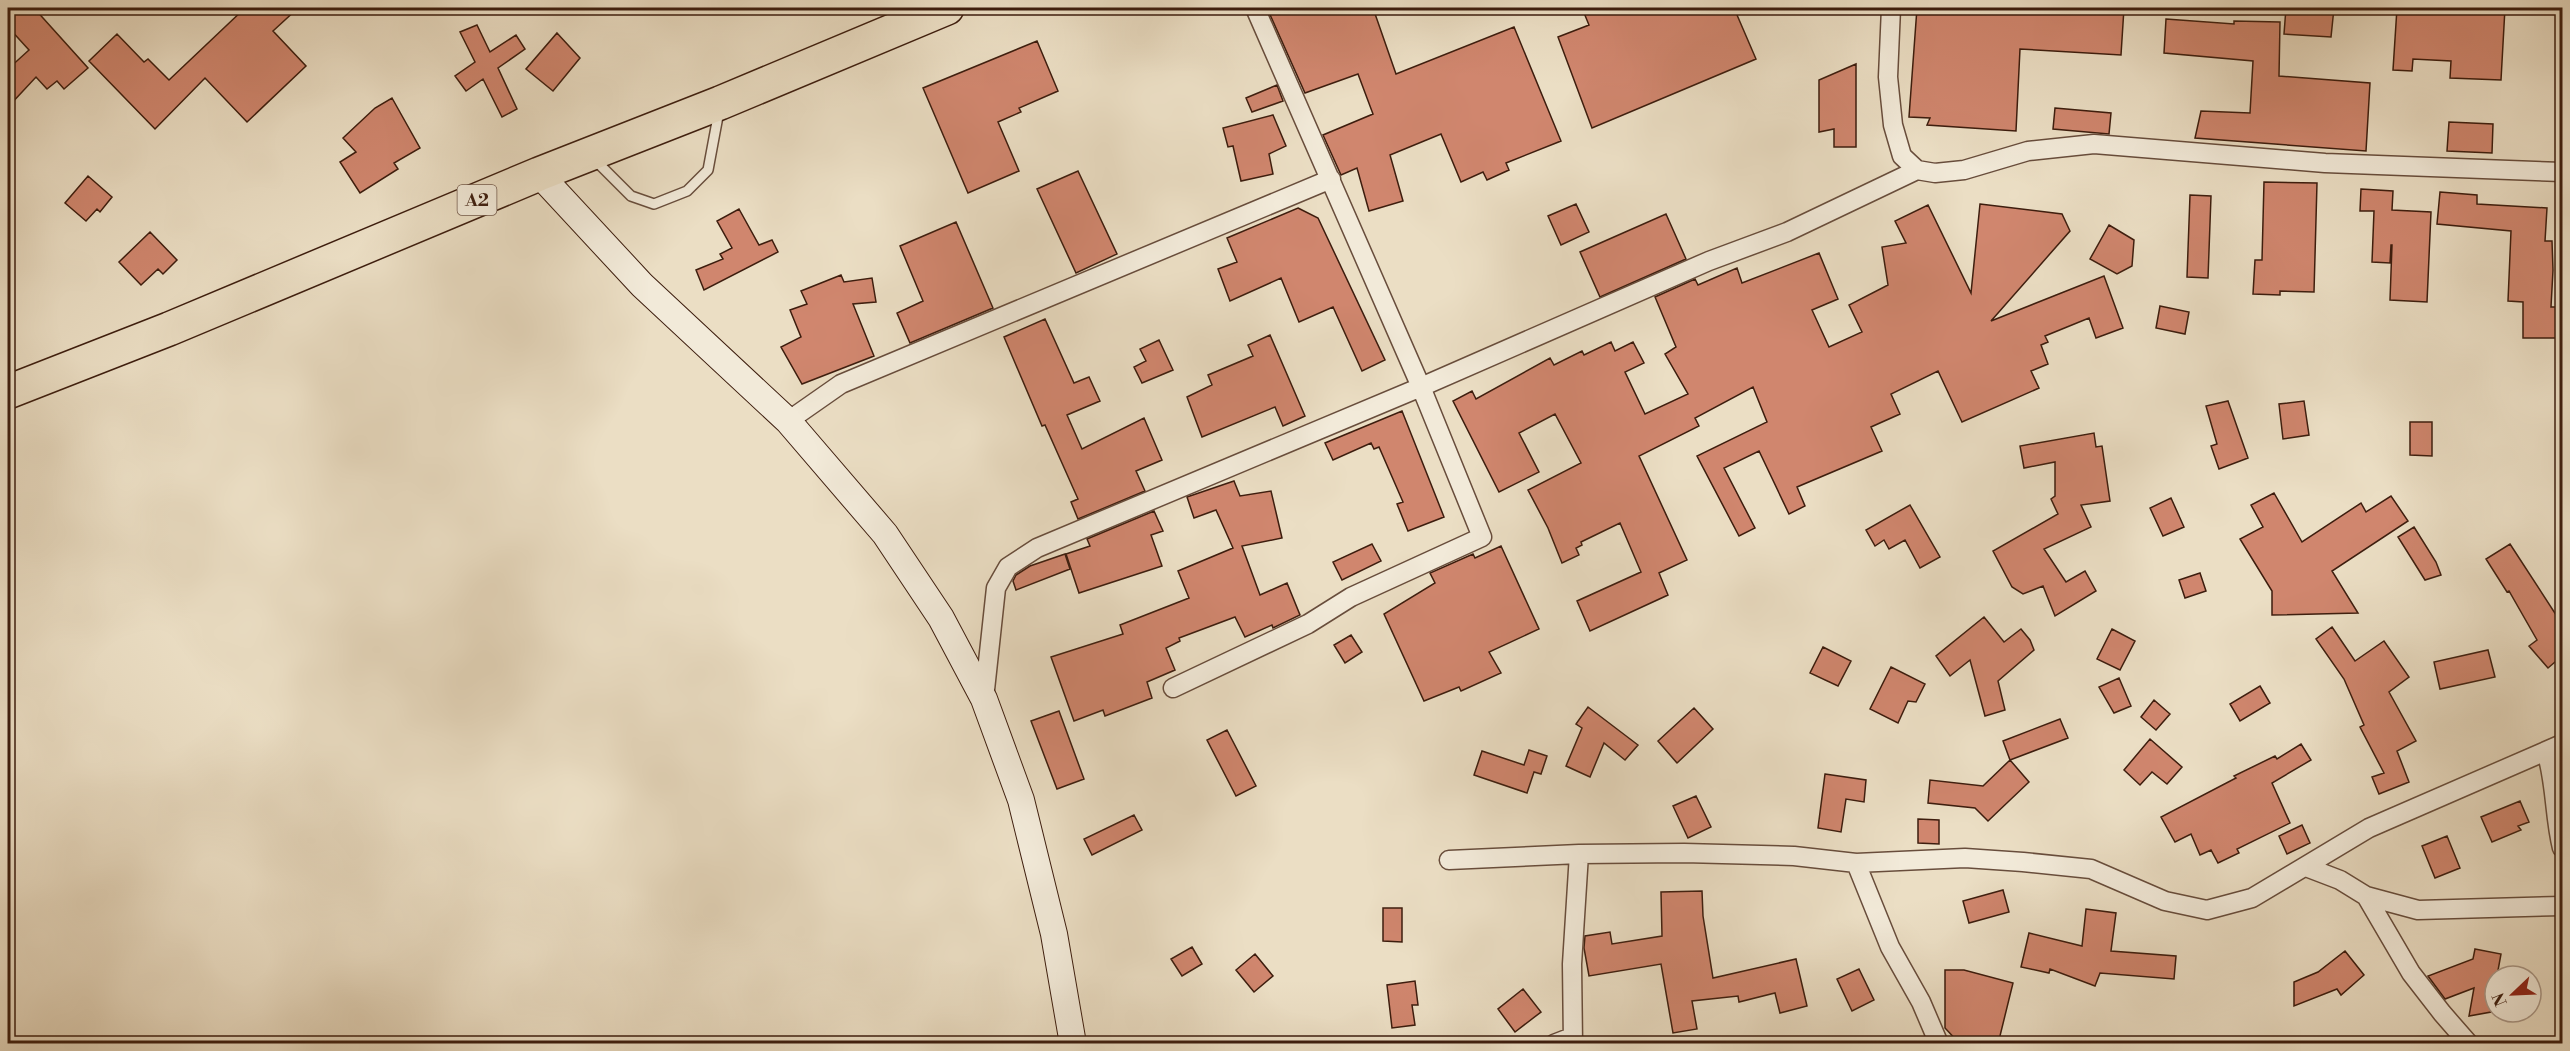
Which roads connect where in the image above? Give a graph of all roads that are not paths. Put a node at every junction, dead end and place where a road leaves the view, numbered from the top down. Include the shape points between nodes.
1 (946, 8) edge
2 (1255, 8) edge
3 (1891, 8) edge
4 (720, 103) junction
5 (589, 154) junction
6 (1917, 170) junction
7 (2562, 172) edge
8 (539, 174) junction
9 (1331, 179) junction
10 (1421, 387) junction
11 (8, 392) edge
12 (788, 421) junction
13 (1173, 688) dead end
14 (984, 699) junction
15 (2554, 748) edge
16 (2562, 848) edge
17 (1579, 854) junction
18 (1449, 860) dead end
19 (1856, 863) junction
20 (2306, 867) junction
21 (2366, 896) junction
22 (2562, 906) edge
23 (1572, 1040) edge
24 (1073, 1044) edge
25 (1554, 1044) edge
26 (1939, 1044) edge
27 (2469, 1044) edge

1 - 4 highway, A2
2 - 9 street
3 - 6 street via 1888,77 1893,125 1902,156
4 - 5 highway, A2
4 - 5 lane via 708,170 687,191 654,204 631,196
5 - 8 highway, A2
6 - 7 street via 1964,170 2028,151 2094,144 2325,163
6 - 10 street via 1787,232 1709,261
8 - 11 highway, A2
8 - 12 street via 642,285
9 - 10 street
9 - 12 street via 841,384
10 - 13 street via 1482,537 1351,597 1308,624
10 - 14 street via 1036,548 1008,567 996,588
12 - 14 street via 885,534 941,618
14 - 24 street via 1021,800 1054,934
15 - 16 street via 2557,824
15 - 20 street via 2369,828
17 - 18 street
17 - 19 street via 1794,856
17 - 23 street
19 - 20 street via 1965,858 2091,869 2165,901 2207,910 2252,898
19 - 26 street via 1890,946
20 - 21 street via 2340,880
21 - 22 street via 2418,910
21 - 27 street via 2411,973
23 - 25 street

